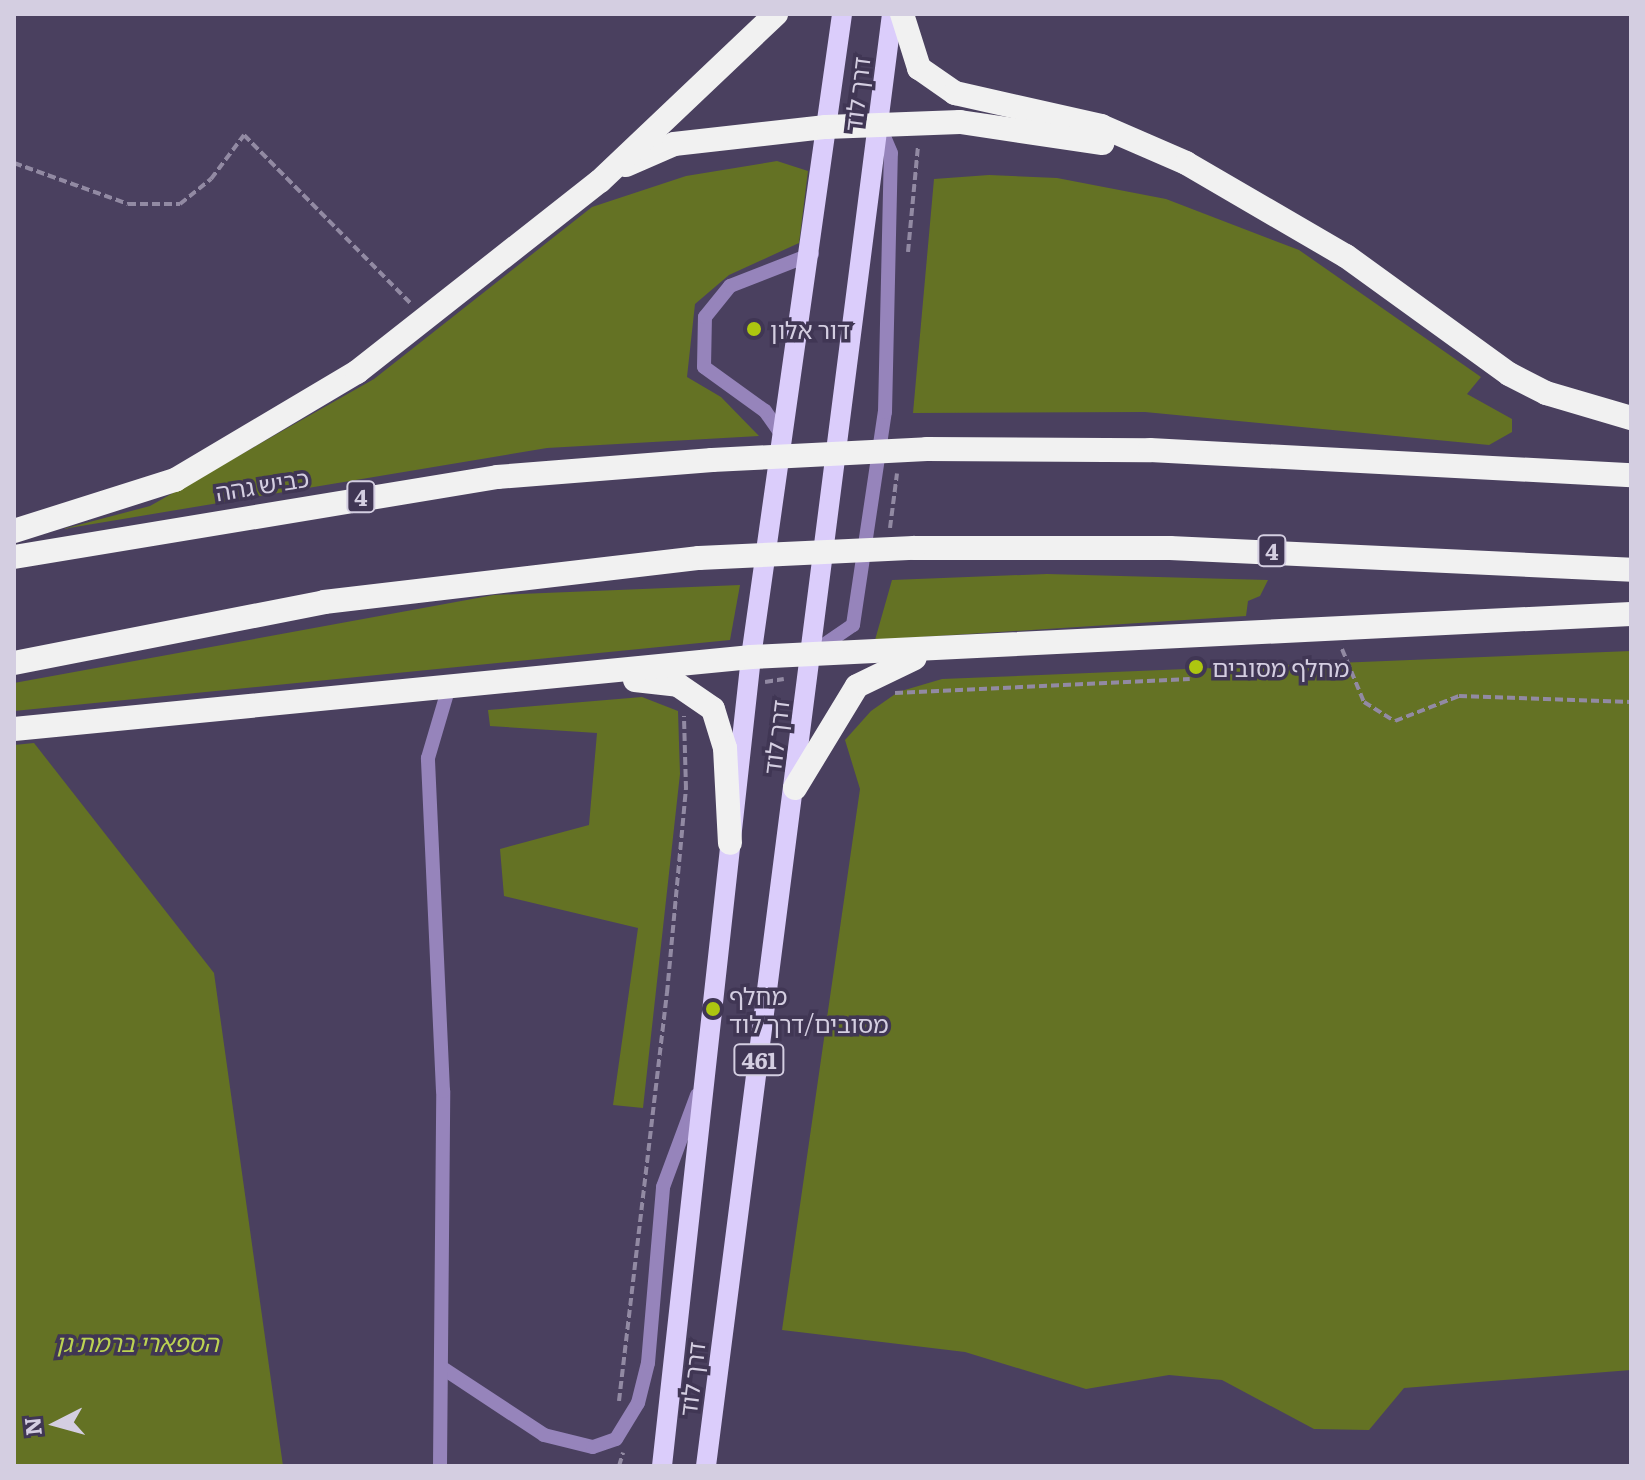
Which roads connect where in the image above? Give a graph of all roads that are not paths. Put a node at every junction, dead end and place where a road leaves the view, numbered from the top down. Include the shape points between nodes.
1 (776, 14) edge
2 (842, 14) edge
3 (892, 14) edge
4 (902, 14) edge
5 (879, 125) junction
6 (826, 127) junction
7 (1186, 163) junction
8 (600, 181) junction
9 (812, 254) junction
10 (1631, 418) edge
11 (784, 438) junction
12 (1631, 475) edge
13 (14, 531) edge
14 (14, 557) edge
15 (1631, 570) edge
16 (1631, 614) edge
17 (943, 651) junction
18 (812, 654) junction
19 (751, 657) junction
20 (14, 663) edge
21 (446, 697) junction
22 (329, 698) junction
23 (14, 729) edge
24 (795, 788) junction
25 (730, 843) junction
26 (706, 1069) junction
27 (441, 1367) junction
28 (440, 1466) edge
29 (662, 1466) edge
30 (706, 1466) edge

1 - 8 highway
2 - 6 main road, דרך לוד / 461
3 - 5 main road, דרך לוד / 461
4 - 7 highway via 919,68 955,93 1101,126
5 - 6 highway
5 - 7 highway via 1025,128
5 - 18 main road, דרך לוד / 461
5 - 18 lane via 891,153 885,412 853,625
6 - 8 highway via 674,144
6 - 9 main road, דרך לוד / 461
7 - 10 highway via 1346,256 1509,374 1546,393
8 - 13 highway via 357,372 231,452 175,480
9 - 11 main road, דרך לוד / 461
9 - 11 lane via 730,286 705,317 704,367 765,411
11 - 19 main road, דרך לוד / 461
12 - 14 highway, כביש גהה / 4, bridge via 1150,450 927,449 497,477
15 - 20 highway, 4, bridge via 1186,548 914,548 699,558 324,602
16 - 17 highway
17 - 18 highway
17 - 24 highway via 900,661 857,686 834,712
18 - 19 highway
18 - 24 main road, דרך לוד / 461
19 - 22 highway
19 - 25 main road, דרך לוד / 461
21 - 22 highway
21 - 25 highway via 648,679 700,695 713,709 725,748
21 - 27 lane via 428,758 443,1091
22 - 23 highway
24 - 30 main road, דרך לוד / 461
25 - 26 main road, דרך לוד / 461
26 - 27 lane via 663,1187 638,1403 616,1439 593,1447 524,1425
26 - 29 main road, דרך לוד / 461
27 - 28 lane

